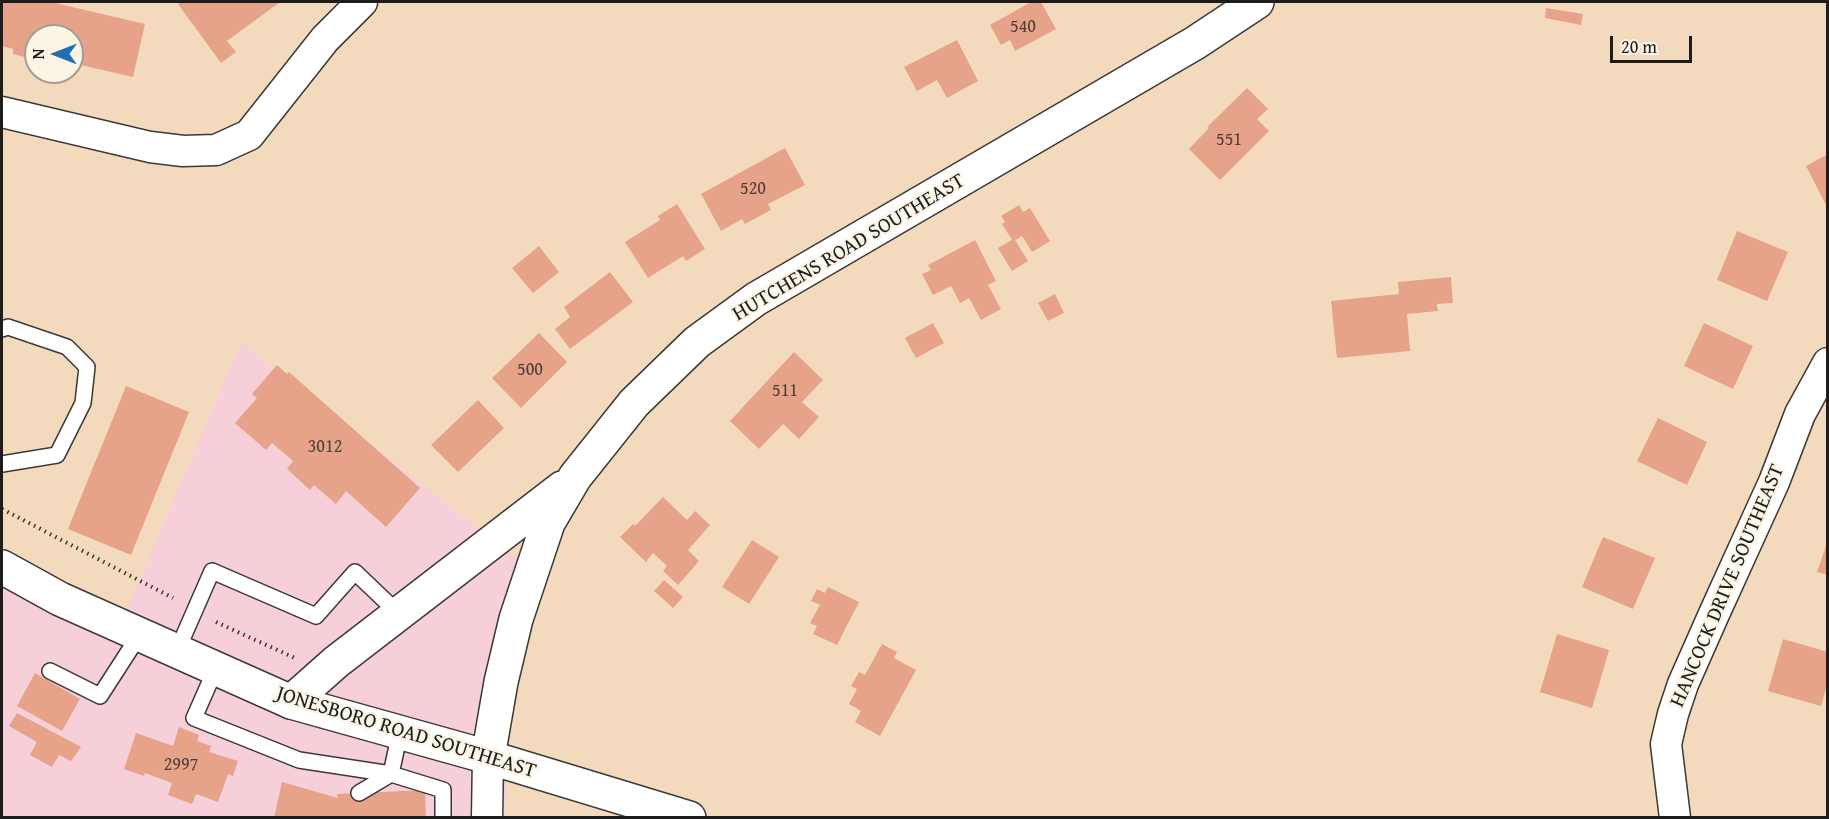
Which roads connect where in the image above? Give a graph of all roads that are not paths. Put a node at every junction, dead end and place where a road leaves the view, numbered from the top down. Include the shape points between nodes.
1 (362, 2) edge
2 (1257, 2) edge
3 (2, 112) edge
4 (2, 329) edge
5 (1827, 363) edge
6 (2, 464) edge
7 (575, 477) junction
8 (2, 567) edge
9 (399, 614) junction
10 (140, 634) junction
11 (177, 651) junction
12 (216, 668) junction
13 (50, 671) dead end
14 (291, 702) junction
15 (400, 732) junction
16 (488, 756) junction
17 (391, 774) junction
18 (404, 791) dead end
19 (359, 793) dead end
20 (443, 818) edge
21 (487, 818) edge
22 (689, 818) edge
23 (1675, 818) edge

1 - 3 street via 325,39 249,135 216,150 150,147
2 - 7 street, HUTCHENS ROAD SOUTHEAST via 1195,44 756,299 698,342 634,403
4 - 6 lane via 8,327 67,346 87,367 83,403 57,455
5 - 23 street, HANCOCK DRIVE SOUTHEAST via 1800,414 1774,482 1683,684 1666,744
7 - 9 street
7 - 16 street, HUTCHENS ROAD SOUTHEAST via 548,523 516,619
8 - 10 street, JONESBORO ROAD SOUTHEAST via 60,599
9 - 11 lane via 356,572 316,616 212,572
9 - 14 street
10 - 11 street, JONESBORO ROAD SOUTHEAST
10 - 13 lane via 100,696
11 - 12 street, JONESBORO ROAD SOUTHEAST
12 - 14 street, JONESBORO ROAD SOUTHEAST
12 - 17 lane via 194,718 299,760
14 - 15 street, JONESBORO ROAD SOUTHEAST
15 - 16 street, JONESBORO ROAD SOUTHEAST
15 - 17 lane
16 - 21 street
16 - 22 street, JONESBORO ROAD SOUTHEAST
17 - 18 lane
17 - 19 lane
17 - 20 lane via 442,790

